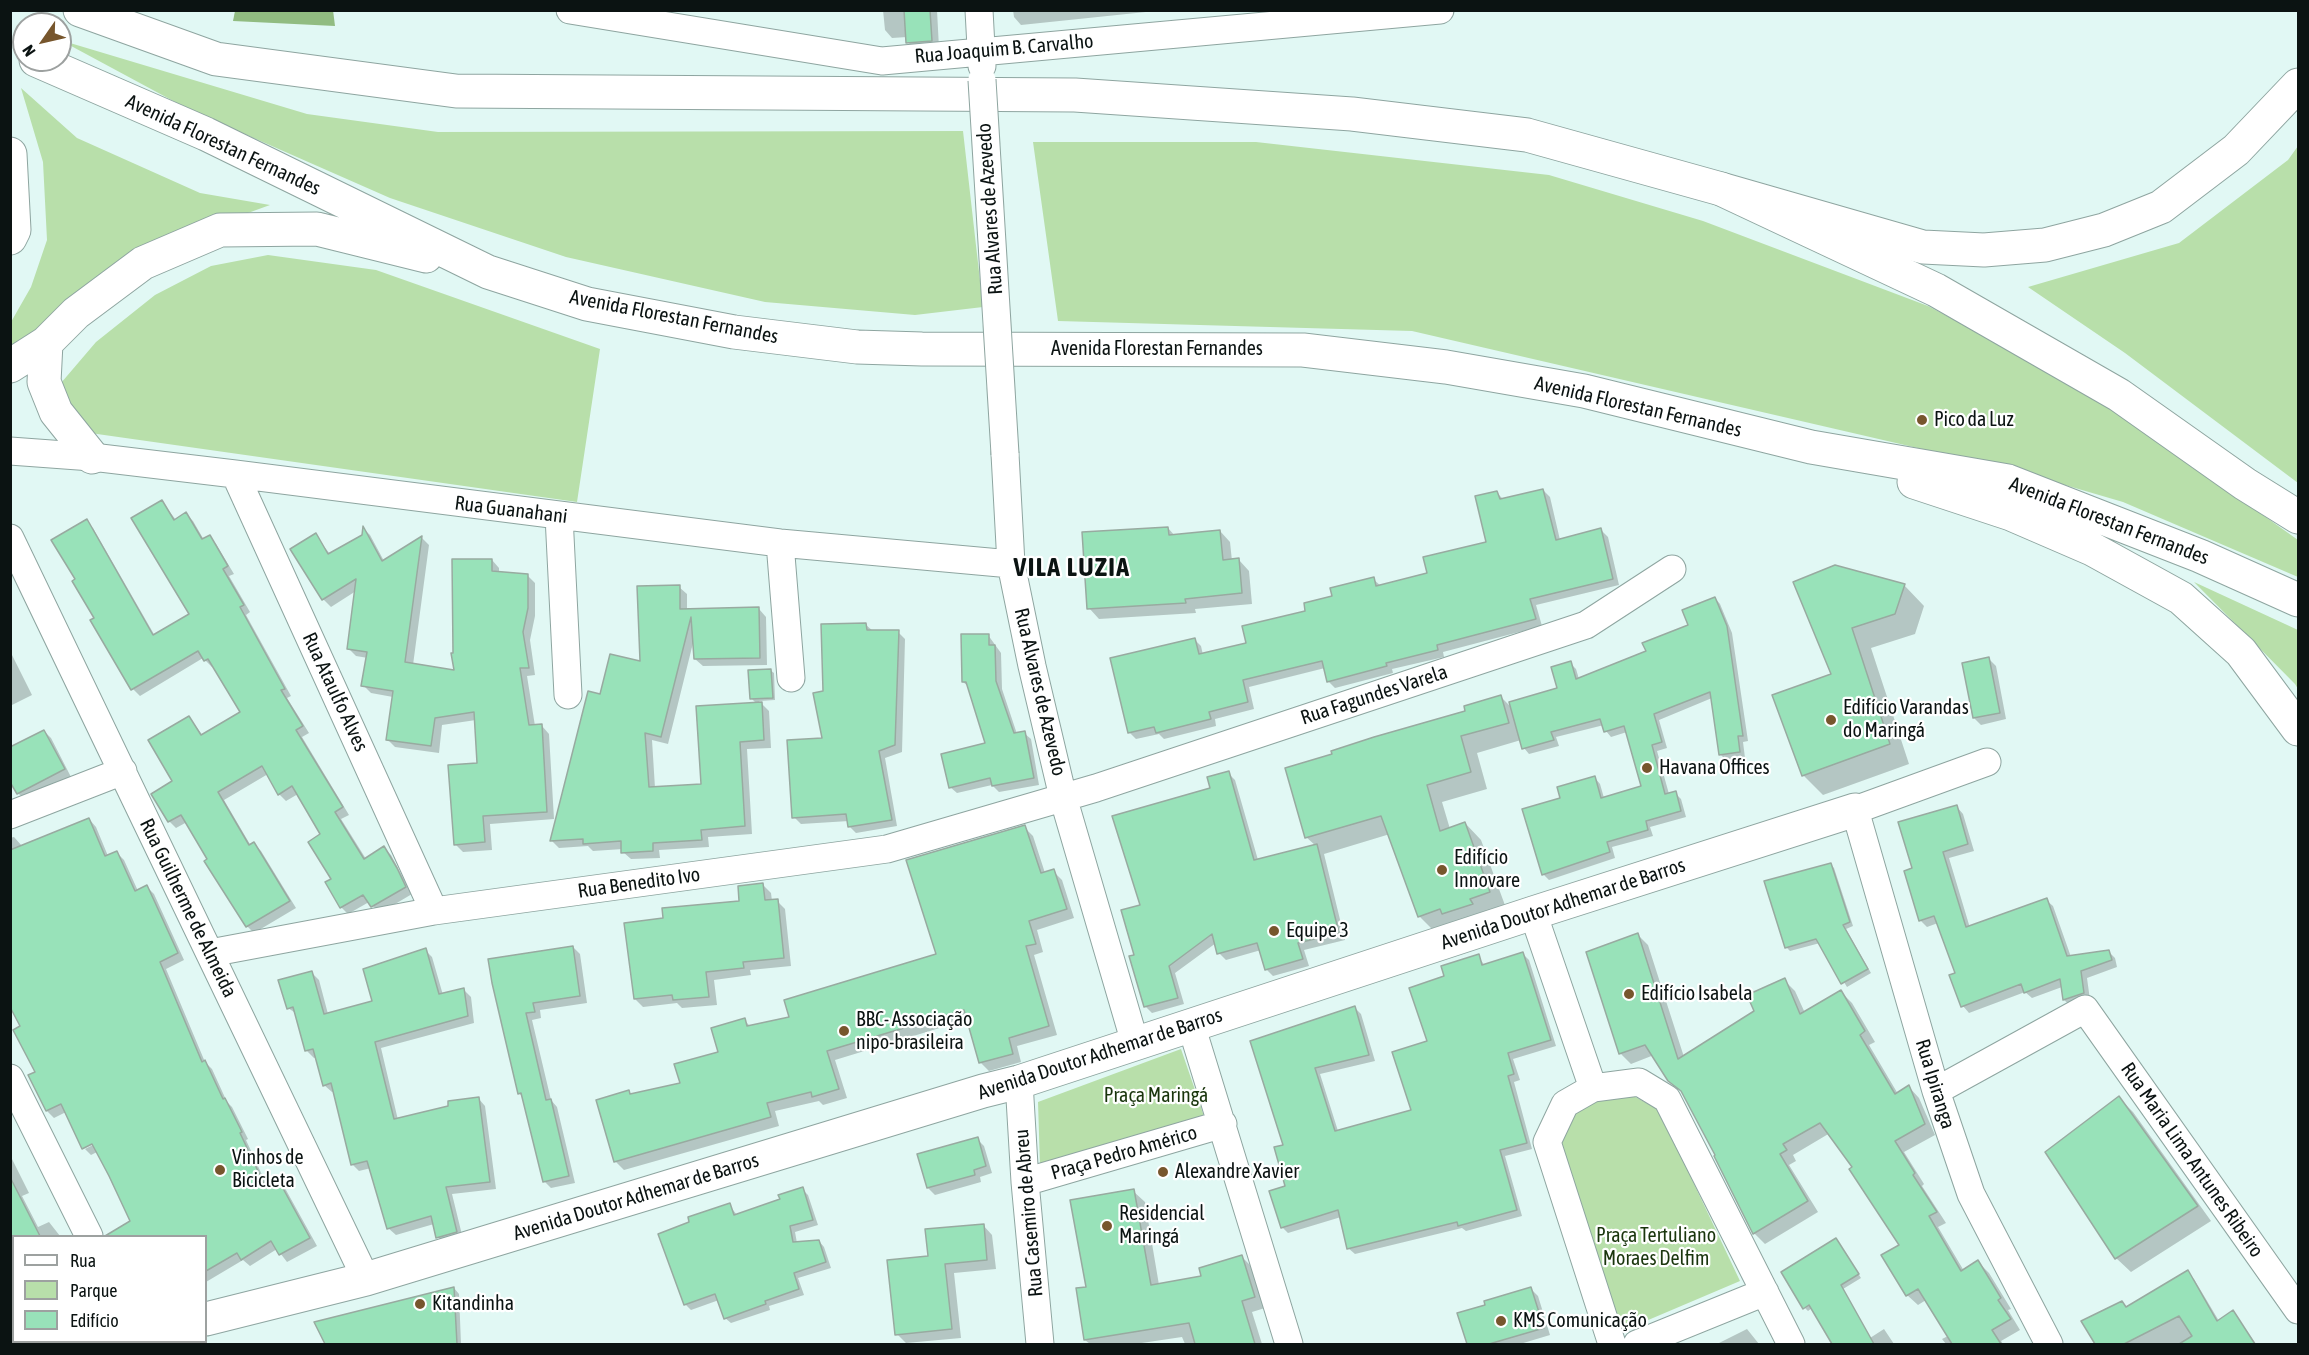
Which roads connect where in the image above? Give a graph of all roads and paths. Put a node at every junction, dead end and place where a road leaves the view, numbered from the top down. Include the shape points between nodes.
1 (80, 10) edge
2 (570, 10) edge
3 (979, 10) edge
4 (1440, 10) edge
5 (982, 50) junction
6 (64, 72) edge
7 (2298, 86) edge
8 (10, 154) edge
9 (1721, 189) junction
10 (10, 238) edge
11 (488, 272) junction
12 (46, 343) junction
13 (10, 366) edge
14 (1811, 447) junction
15 (10, 451) edge
16 (92, 457) junction
17 (235, 474) junction
18 (559, 516) junction
19 (2298, 517) edge
20 (10, 538) edge
21 (780, 543) junction
22 (1011, 564) junction
23 (1672, 569) dead end
24 (2298, 600) edge
25 (791, 678) dead end
26 (568, 696) dead end
27 (2298, 729) edge
28 (1987, 762) dead end
29 (123, 771) junction
30 (1064, 796) junction
31 (1855, 810) junction
32 (10, 815) edge
33 (434, 910) junction
34 (1533, 913) junction
35 (210, 953) junction
36 (1191, 1025) junction
37 (1135, 1043) junction
38 (10, 1078) edge
39 (1019, 1082) junction
40 (1593, 1089) junction
41 (1936, 1092) junction
42 (1223, 1124) junction
43 (1025, 1182) junction
44 (88, 1235) edge
45 (366, 1278) junction
46 (1765, 1292) junction
47 (2298, 1310) edge
48 (207, 1319) edge
49 (1040, 1344) edge
50 (1289, 1344) edge
51 (1612, 1344) edge
52 (1638, 1344) edge
53 (1791, 1344) edge
54 (2049, 1344) edge

1 - 9 main road via 216,59 456,91 1075,95 1352,114 1527,135
2 - 5 street, Rua Joaquim B. Carvalho via 882,61
3 - 5 street, Rua Alvares de Azevedo
4 - 5 street, Rua Joaquim B. Carvalho
5 - 22 street, Rua Alvares de Azevedo, bridge
6 - 11 main road, Avenida Florestan Fernandes via 206,134
7 - 9 main road via 2236,150 2161,207 2104,230 2045,245 1984,250 1923,247
8 - 10 main road via 14,230
9 - 19 main road via 1936,290 2119,395
11 - 12 main road via 317,229 220,230 143,263 76,313
11 - 14 main road, Avenida Florestan Fernandes via 587,304 734,332 857,346 1303,350 1446,367 1584,391
12 - 13 main road
12 - 16 main road via 44,382 56,412
14 - 24 main road, Avenida Florestan Fernandes via 2008,481 2200,556
14 - 27 main road via 2011,514 2092,549 2181,598 2241,652
15 - 16 street, Rua Guanahani
16 - 17 street, Rua Guanahani
17 - 18 street, Rua Guanahani
17 - 33 street, Rua Ataulfo Alves
18 - 21 street, Rua Guanahani
18 - 26 street
20 - 29 street, Rua Guilherme de Almeida
21 - 22 street, Rua Guanahani
21 - 25 street
22 - 30 street, Rua Alvares de Azevedo
23 - 30 street, Rua Fagundes Varela via 1586,625
28 - 31 street, Avenida Doutor Adhemar de Barros
29 - 32 street
29 - 35 street, Rua Guilherme de Almeida
30 - 33 street, Rua Benedito Ivo via 887,849
30 - 37 street, Rua Alvares de Azevedo
31 - 34 main road, Avenida Doutor Adhemar de Barros
31 - 41 street, Rua Ipiranga
33 - 35 street, Rua Benedito Ivo
34 - 36 main road, Avenida Doutor Adhemar de Barros
34 - 40 street
35 - 45 street, Rua Guilherme de Almeida
36 - 37 main road, Avenida Doutor Adhemar de Barros
36 - 42 street
37 - 39 main road, Avenida Doutor Adhemar de Barros
38 - 44 street
39 - 43 street, Rua Casemiro de Abreu
39 - 45 main road, Avenida Doutor Adhemar de Barros
40 - 46 street via 1639,1083 1667,1099
40 - 51 street via 1565,1104 1547,1142
41 - 47 street, Rua Maria Lima Antunes Ribeiro via 2085,1009
41 - 54 street, Rua Ipiranga via 1971,1194
42 - 43 street, Praça Pedro Américo
42 - 50 street
43 - 49 street, Rua Casemiro de Abreu
45 - 48 main road, Avenida Doutor Adhemar de Barros
46 - 52 street
46 - 53 street

